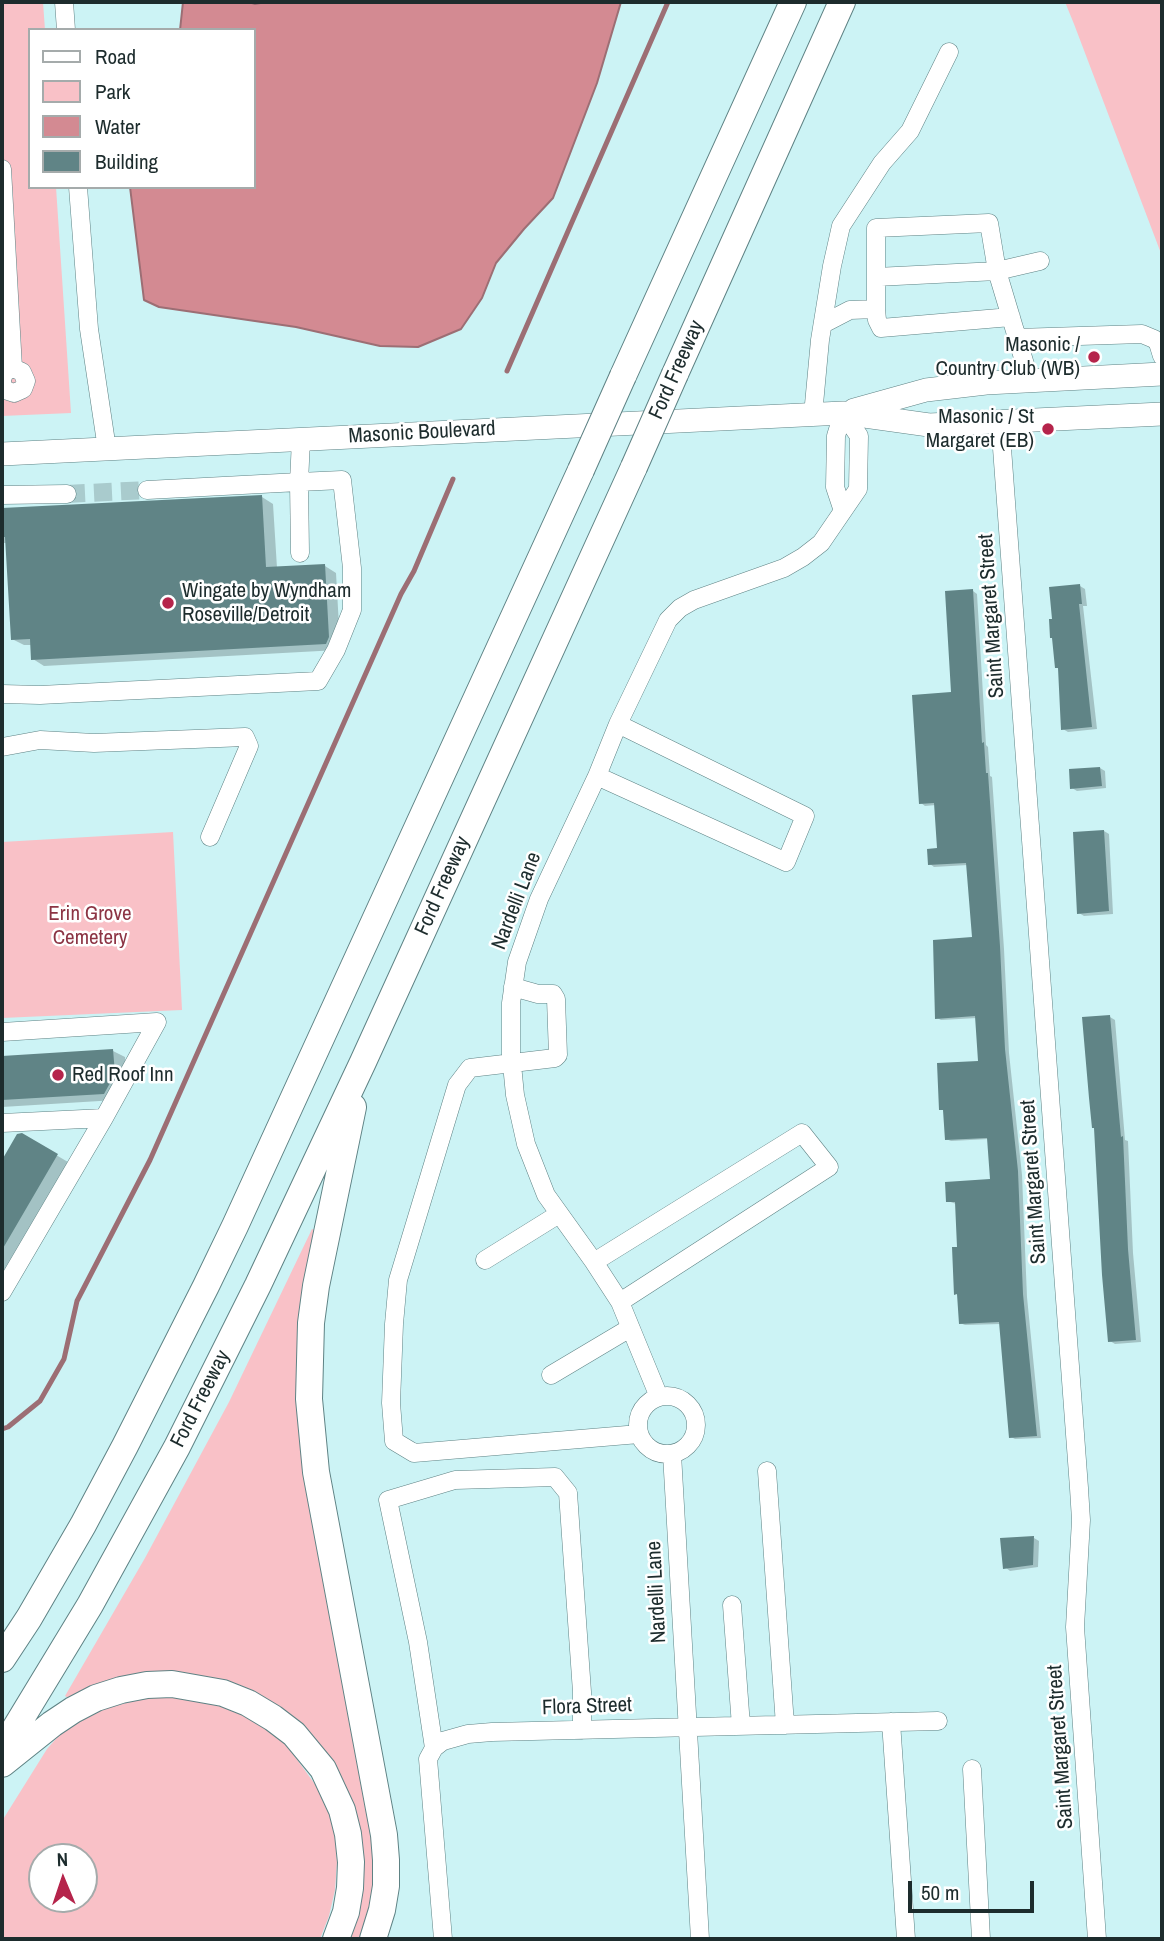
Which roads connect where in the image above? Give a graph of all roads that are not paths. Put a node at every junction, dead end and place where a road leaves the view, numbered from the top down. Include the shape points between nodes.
1 (64, 2) edge
2 (793, 2) edge
3 (842, 2) edge
4 (66, 28) edge
5 (949, 51) dead end
6 (2, 169) edge
7 (78, 189) edge
8 (1040, 261) dead end
9 (997, 271) junction
10 (876, 277) junction
11 (876, 309) junction
12 (1011, 317) junction
13 (823, 324) junction
14 (1017, 338) junction
15 (1162, 356) edge
16 (1162, 374) edge
17 (6, 377) edge
18 (1030, 381) junction
19 (994, 383) junction
20 (843, 413) junction
21 (1162, 414) edge
22 (813, 415) junction
23 (1000, 421) junction
24 (301, 440) junction
25 (107, 449) junction
26 (2, 454) edge
27 (299, 482) junction
28 (147, 490) tunnel mouth
29 (67, 494) tunnel mouth
30 (2, 495) edge
31 (300, 553) dead end
32 (2, 694) edge
33 (618, 724) junction
34 (2, 747) edge
35 (597, 776) junction
36 (210, 838) dead end
37 (513, 987) junction
38 (2, 1032) edge
39 (363, 1062) junction
40 (512, 1063) junction
41 (104, 1118) junction
42 (2, 1123) edge
43 (559, 1214) junction
44 (485, 1260) dead end
45 (594, 1262) junction
46 (2, 1292) edge
47 (620, 1302) junction
48 (630, 1328) junction
49 (551, 1375) dead end
50 (659, 1397) junction
51 (639, 1434) junction
52 (672, 1454) junction
53 (767, 1471) dead end
54 (732, 1605) dead end
55 (2, 1659) edge
56 (938, 1721) dead end
57 (891, 1722) junction
58 (785, 1725) junction
59 (741, 1726) junction
60 (687, 1727) junction
61 (582, 1730) junction
62 (434, 1748) junction
63 (2, 1750) edge
64 (2, 1764) edge
65 (972, 1769) dead end
66 (336, 1939) edge
67 (373, 1939) edge
68 (443, 1939) edge
69 (700, 1939) edge
70 (906, 1939) edge
71 (981, 1939) edge
72 (1097, 1939) edge

1 - 4 street
2 - 55 highway, bridge via 236,1226 83,1525
3 - 39 highway, Ford Freeway, bridge
5 - 13 street via 910,131 882,163 841,226
6 - 17 street
7 - 25 street via 89,329
8 - 9 street
9 - 10 street
9 - 10 street via 989,223 876,228
9 - 12 street
10 - 11 street
11 - 12 street via 881,328
11 - 13 street via 850,310
12 - 14 street
13 - 22 street
14 - 15 street via 1142,334 1158,343
14 - 18 street
16 - 18 main road, Masonic Boulevard
18 - 19 main road, Masonic Boulevard
19 - 20 main road, Masonic Boulevard via 926,390
19 - 23 main road via 987,407
20 - 22 main road, Masonic Boulevard
20 - 23 main road, Masonic Boulevard via 929,425
20 - 33 street, Nardelli Lane via 836,436 835,474 843,512 803,557 680,608 668,620
21 - 23 main road, Masonic Boulevard
22 - 24 main road, Masonic Boulevard
23 - 72 street, Saint Margaret Street via 1076,1433 1081,1520 1075,1626
24 - 25 main road, Masonic Boulevard
24 - 27 street
25 - 26 main road, Masonic Boulevard
27 - 28 street
27 - 31 street
27 - 32 street via 342,480 352,568 352,610 318,681
29 - 30 street
33 - 35 street, Nardelli Lane
33 - 35 street via 805,816 786,862
34 - 36 street via 40,740 94,743 245,737 249,746
35 - 37 street, Nardelli Lane via 530,923
37 - 40 street, Nardelli Lane
37 - 40 street via 553,994 558,1055
38 - 41 street via 158,1022
39 - 63 highway, Ford Freeway via 177,1447 90,1605
39 - 67 highway via 316,1286 309,1399 316,1472 386,1860 386,1886
40 - 43 street, Nardelli Lane via 526,1144 545,1195
40 - 51 street via 470,1068 457,1085 398,1280 391,1403 394,1441 414,1453
41 - 42 street
41 - 46 street
43 - 44 street
43 - 45 street, Nardelli Lane
45 - 47 street, Nardelli Lane
45 - 47 street via 802,1133 829,1167
47 - 48 street, Nardelli Lane
48 - 49 street
48 - 50 street, Nardelli Lane
50 - 51 street via 642,1412
50 - 52 street via 682,1400 696,1419 692,1441
51 - 52 street via 651,1450
52 - 60 street, Nardelli Lane
53 - 58 street
54 - 59 street
56 - 57 street, Flora Street
57 - 58 street, Flora Street
57 - 70 street
58 - 59 street, Flora Street
59 - 60 street, Flora Street
60 - 61 street, Flora Street
60 - 69 street, Nardelli Lane
61 - 62 street, Flora Street via 468,1734
61 - 62 street via 568,1493 555,1477 455,1480 388,1500
62 - 68 street via 428,1759
64 - 66 highway via 73,1710 121,1690 172,1684 223,1693 248,1703 294,1734 323,1769 342,1810 351,1863 350,1888
65 - 71 street

